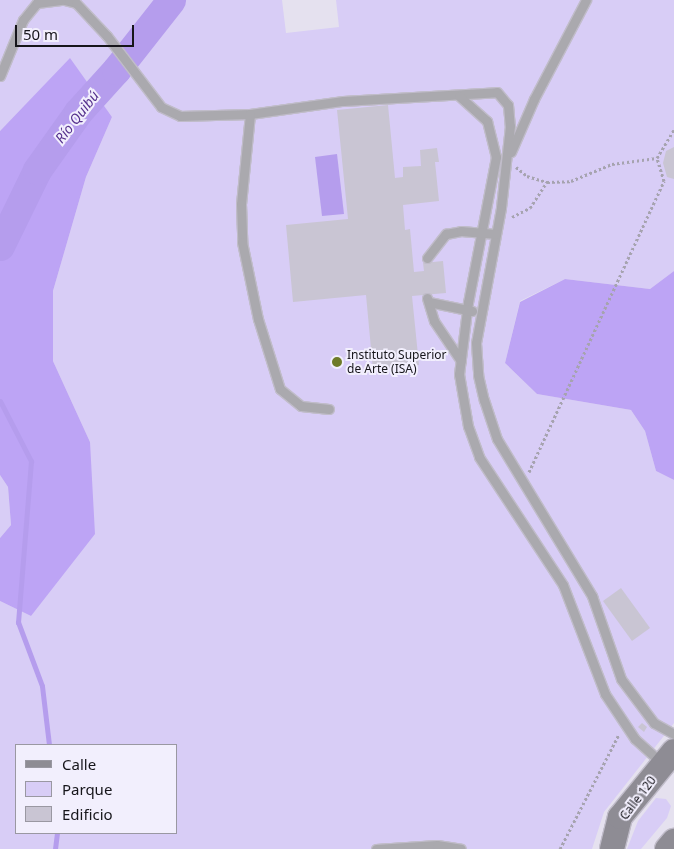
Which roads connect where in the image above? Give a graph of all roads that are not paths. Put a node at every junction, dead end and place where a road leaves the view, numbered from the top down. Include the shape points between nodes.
1 (62, 0) edge
2 (586, 0) edge
3 (0, 76) edge
4 (459, 96) junction
5 (250, 114) junction
6 (507, 161) junction
7 (497, 229) junction
8 (482, 232) junction
9 (427, 258) dead end
10 (467, 310) junction
11 (480, 312) junction
12 (460, 361) junction
13 (329, 408) dead end
14 (674, 734) edge
15 (670, 764) edge
16 (674, 841) edge
17 (376, 849) edge
18 (461, 849) edge
19 (612, 849) edge
20 (668, 849) edge

1 - 3 lane via 37,3 32,8 14,40
1 - 5 lane via 76,3 107,36 161,107 180,116
2 - 6 lane via 534,99
4 - 5 lane via 343,101
4 - 6 lane via 497,92 508,105
4 - 8 lane via 487,121 494,139 496,157
5 - 13 lane via 241,204 242,242 258,319 280,390 301,406
6 - 7 lane
7 - 8 lane
7 - 11 lane
8 - 9 lane via 446,234
8 - 10 lane
10 - 11 lane
10 - 12 lane
10 - 12 lane via 428,300 440,333
11 - 14 lane via 476,343 480,384 497,439 592,596 621,679 654,723
12 - 15 lane via 459,374 468,426 479,456 564,585 605,694 635,739
15 - 19 main road, Calle 120 via 620,818
16 - 20 main road
17 - 18 lane via 437,844

